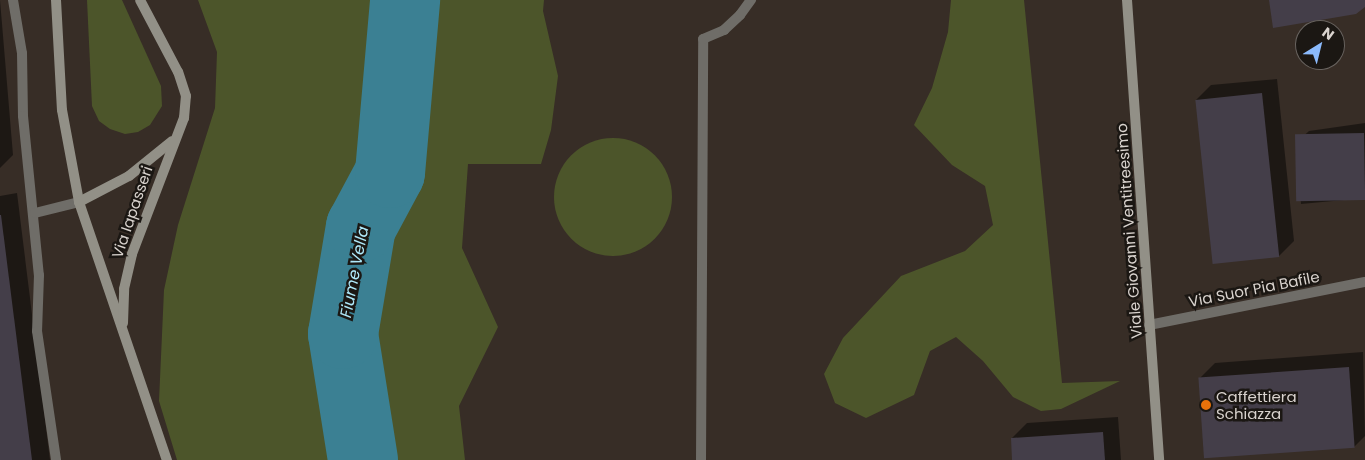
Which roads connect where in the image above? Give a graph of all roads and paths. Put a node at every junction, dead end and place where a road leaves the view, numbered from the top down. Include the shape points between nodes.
1 (13, 0) edge
2 (56, 0) edge
3 (140, 0) edge
4 (750, 0) edge
5 (1127, 0) edge
6 (176, 137) junction
7 (79, 202) junction
8 (34, 212) junction
9 (1365, 282) edge
10 (1149, 325) junction
11 (122, 329) junction
12 (56, 460) edge
13 (167, 460) edge
14 (701, 460) edge
15 (1159, 460) edge

1 - 8 street via 22,53 23,116
2 - 7 street via 62,110
3 - 6 street, Via Iapasseri via 178,72 186,96 184,118
4 - 14 street via 724,30 703,39
5 - 10 street, Viale Giovanni Ventitreesimo
6 - 7 street, Via Iapasseri via 145,166
6 - 11 street, Via Iapasseri via 132,254 124,289
7 - 8 street, Via Iapasseri
7 - 11 street
8 - 12 street via 39,275 37,331
9 - 10 street, Via Suor Pia Bafile
10 - 15 street, Viale Giovanni Ventitreesimo
11 - 13 street

